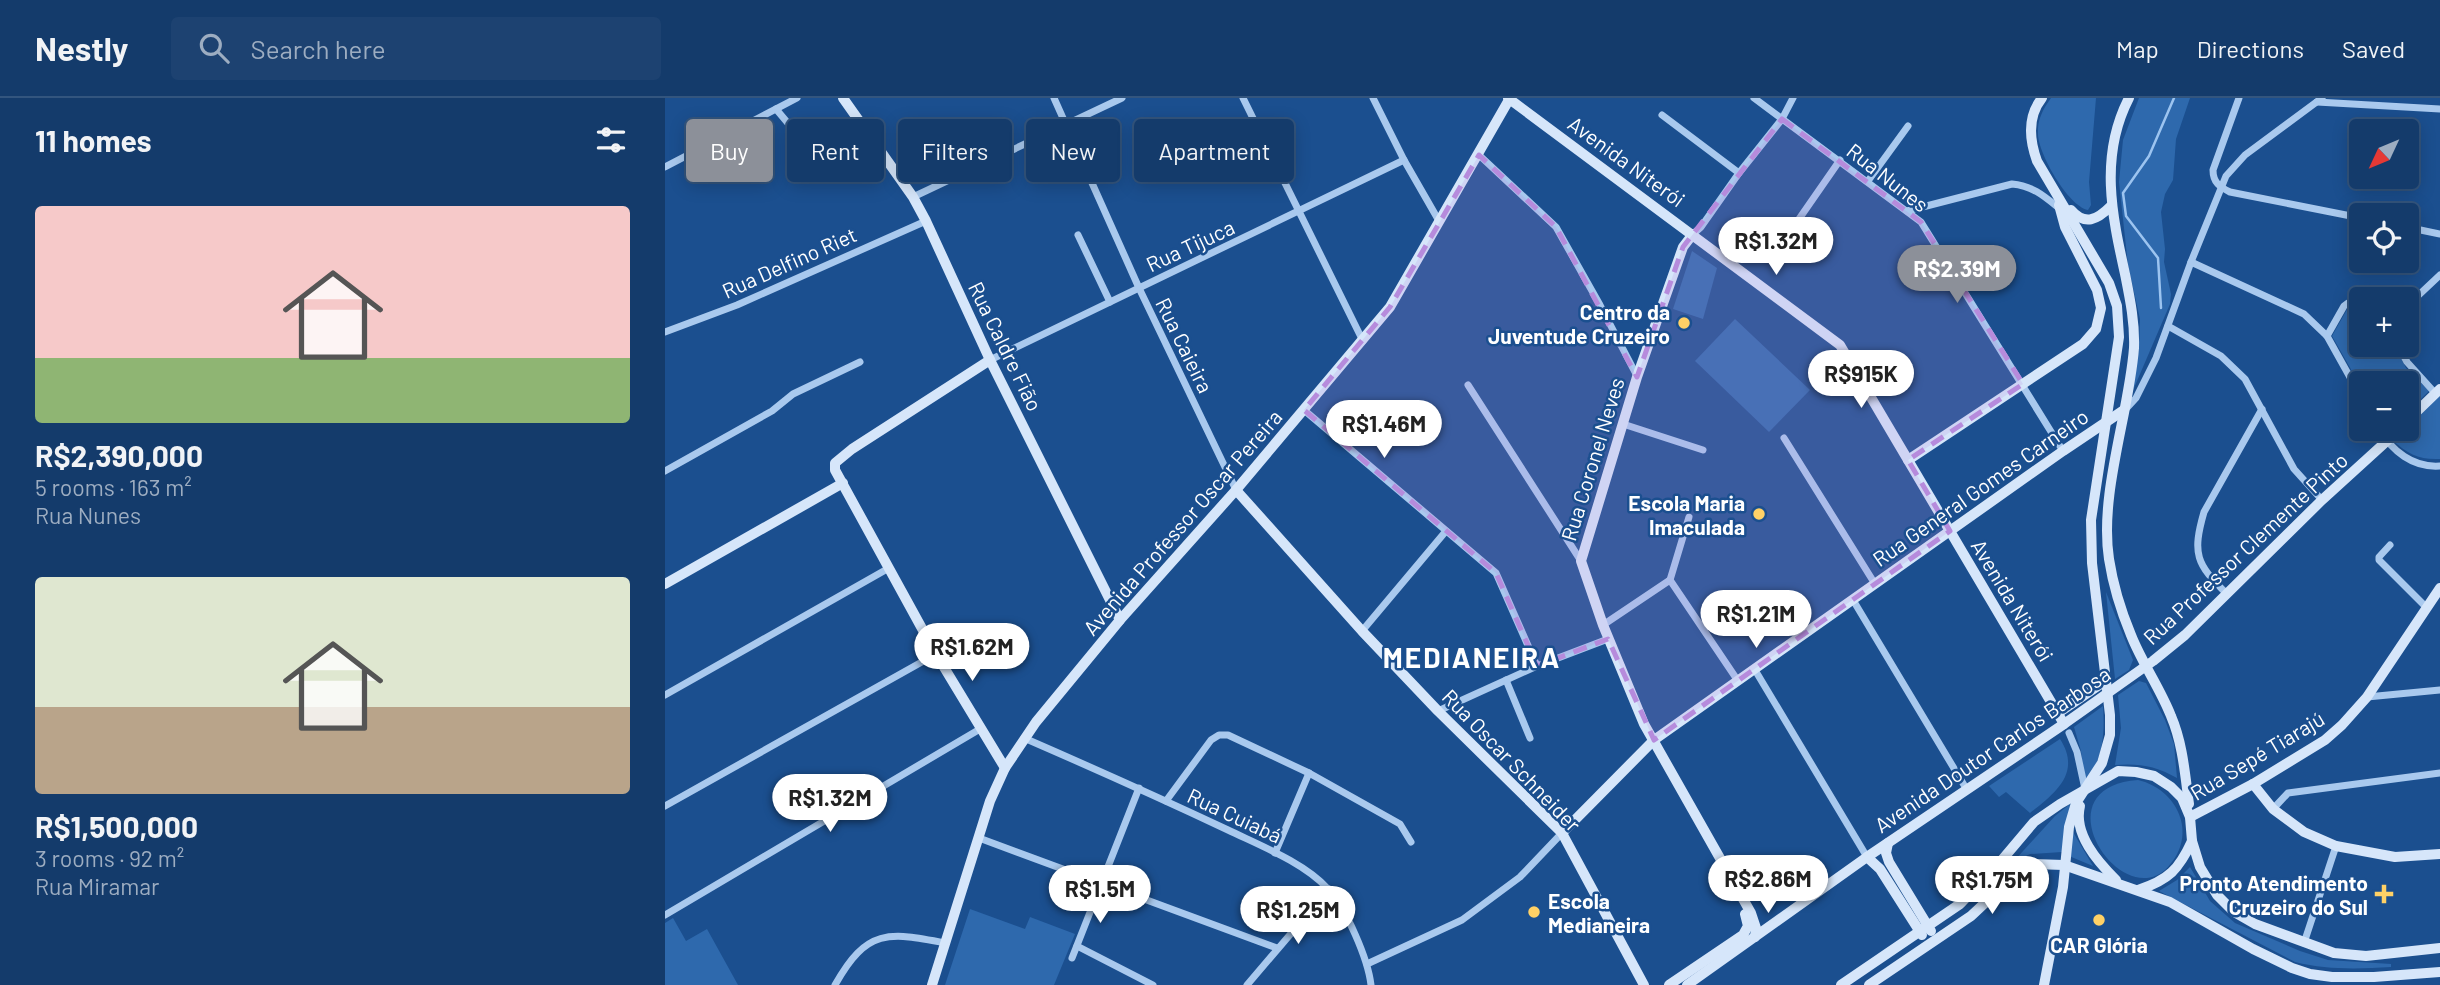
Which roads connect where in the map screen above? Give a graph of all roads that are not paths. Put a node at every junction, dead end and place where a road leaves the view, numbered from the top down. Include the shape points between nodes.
1 (797, 98) edge
2 (843, 98) edge
3 (1054, 98) edge
4 (1122, 98) edge
5 (1243, 98) edge
6 (1373, 98) edge
7 (1501, 98) edge
8 (1509, 98) edge
9 (1753, 98) edge
10 (1793, 98) edge
11 (2042, 98) edge
12 (2239, 98) edge
13 (2126, 100) edge
14 (2319, 100) edge
15 (776, 109) junction
16 (2440, 109) edge
17 (1661, 115) dead end
18 (1062, 119) edge
19 (1079, 119) edge
20 (1782, 119) junction
21 (787, 122) edge
22 (1908, 126) dead end
23 (1026, 144) edge
24 (1479, 155) junction
25 (1403, 160) junction
26 (1840, 160) junction
27 (665, 167) edge
28 (1739, 173) junction
29 (1463, 178) junction
30 (1868, 181) junction
31 (1091, 182) edge
32 (2220, 187) junction
33 (2054, 189) junction
34 (913, 197) junction
35 (2111, 206) junction
36 (2060, 209) junction
37 (1907, 211) junction
38 (1298, 213) junction
39 (2349, 216) edge
40 (1799, 219) dead end
41 (926, 221) junction
42 (1439, 221) junction
43 (2419, 230) edge
44 (1693, 234) junction
45 (2440, 234) edge
46 (1078, 235) dead end
47 (2191, 262) junction
48 (2440, 275) edge
49 (1139, 288) junction
50 (2419, 295) edge
51 (1110, 302) junction
52 (2349, 303) edge
53 (2168, 326) junction
54 (665, 332) edge
55 (2327, 336) junction
56 (1363, 341) junction
57 (2404, 357) edge
58 (990, 360) junction
59 (860, 362) dead end
60 (2349, 375) edge
61 (1637, 377) junction
62 (2023, 384) junction
63 (1468, 385) dead end
64 (2438, 391) edge
65 (2262, 409) junction
66 (2419, 409) edge
67 (1304, 410) junction
68 (2124, 410) junction
69 (1623, 424) junction
70 (2105, 424) junction
71 (1784, 438) dead end
72 (2387, 441) joint
73 (1703, 450) dead end
74 (2063, 451) junction
75 (1908, 460) junction
76 (2440, 466) edge
77 (665, 471) edge
78 (843, 483) junction
79 (1236, 491) junction
80 (2322, 500) junction
81 (1689, 517) dead end
82 (1446, 531) junction
83 (1950, 531) junction
84 (2390, 545) dead end
85 (1581, 561) junction
86 (889, 568) junction
87 (1670, 580) junction
88 (665, 584) edge
89 (1875, 584) junction
90 (2440, 588) edge
91 (2227, 594) junction
92 (1853, 600) junction
93 (2432, 604) edge
94 (1120, 620) junction
95 (1603, 625) junction
96 (1362, 631) junction
97 (1608, 639) junction
98 (936, 654) junction
99 (1537, 666) junction
100 (2147, 666) junction
101 (1755, 670) junction
102 (1506, 680) junction
103 (1738, 681) junction
104 (2105, 681) junction
105 (2440, 690) edge
106 (2107, 694) junction
107 (665, 695) edge
108 (2367, 697) junction
109 (1439, 711) junction
110 (2058, 713) junction
111 (2067, 728) junction
112 (980, 729) junction
113 (1024, 738) junction
114 (1530, 738) dead end
115 (1654, 740) junction
116 (1005, 768) junction
117 (2440, 773) edge
118 (1309, 774) junction
119 (2253, 784) junction
120 (1139, 788) junction
121 (1967, 790) junction
122 (2085, 790) junction
123 (1166, 801) junction
124 (665, 806) edge
125 (2273, 809) junction
126 (2190, 817) junction
127 (1562, 833) junction
128 (979, 838) junction
129 (2192, 841) junction
130 (1411, 842) dead end
131 (1888, 843) junction
132 (2336, 846) junction
133 (1275, 853) junction
134 (2440, 854) edge
135 (1867, 857) junction
136 (2033, 864) junction
137 (2064, 866) junction
138 (2084, 872) junction
139 (1101, 882) junction
140 (2120, 883) junction
141 (2063, 887) junction
142 (1329, 889) junction
143 (2138, 890) junction
144 (1743, 901) junction
145 (665, 915) edge
146 (1924, 928) junction
147 (1755, 937) junction
148 (946, 943) junction
149 (1929, 943) junction
150 (2304, 943) junction
151 (1077, 946) junction
152 (1277, 948) junction
153 (2440, 948) edge
154 (1072, 958) dead end
155 (1367, 964) junction
156 (2440, 972) edge
157 (835, 985) edge
158 (932, 985) edge
159 (1153, 985) edge
160 (1247, 985) edge
161 (1371, 985) edge
162 (1644, 985) edge
163 (1669, 985) edge
164 (1688, 985) edge
165 (1841, 985) edge
166 (1869, 985) edge
167 (2044, 985) edge

1 - 15 street
2 - 34 street, Rua Caldre Fião
3 - 18 street, Rua Caieira
4 - 19 street
5 - 38 street
6 - 25 street
7 - 29 street, Avenida Professor Oscar Pereira
8 - 24 street, Avenida Professor Oscar Pereira
8 - 44 street, Avenida Niterói
9 - 20 street, Rua Nunes
10 - 20 street, Rua Coronel Neves
11 - 33 street via 2030,132 2037,161
12 - 32 street via 2213,170
13 - 35 street via 2109,174
14 - 16 street
14 - 32 street, Rua General Gomes Carneiro via 2245,155
15 - 21 street
15 - 27 street
17 - 28 street
20 - 26 street, Rua Nunes
20 - 28 street, Rua Coronel Neves
22 - 30 street
23 - 34 street
24 - 29 street, Avenida Professor Oscar Pereira
24 - 61 street via 1556,226
25 - 38 street, Rua Tijuca
25 - 42 street
26 - 30 street, Rua Nunes
26 - 40 street
28 - 44 street, Rua Coronel Neves
29 - 42 street, Avenida Professor Oscar Pereira
30 - 37 street, Rua Nunes
31 - 49 street, Rua Caieira
32 - 39 street
32 - 47 street, Rua General Gomes Carneiro
33 - 35 street via 2081,219 2094,220
33 - 36 street
33 - 70 street via 2093,252 2117,306 2119,337
34 - 41 street, Rua Caldre Fião
35 - 68 street via 2133,313 2134,348
36 - 37 street via 2026,185 2012,184
36 - 62 street via 2097,290 2100,321 2083,344
37 - 62 street, Rua Nunes via 1921,222
38 - 49 street, Rua Tijuca
38 - 56 street
41 - 54 street, Rua Delfino Riet
41 - 58 street, Rua Caldre Fião
42 - 56 street, Avenida Professor Oscar Pereira via 1406,283
43 - 45 street
44 - 61 street, Rua Coronel Neves via 1683,247
44 - 75 street, Avenida Niterói via 1840,345
46 - 51 street
47 - 53 street, Rua General Gomes Carneiro
47 - 55 street via 2304,314
48 - 50 street
49 - 51 street, Rua Tijuca
49 - 79 street, Rua Caieira
51 - 58 street, Rua Tijuca
52 - 55 street
53 - 65 street via 2221,356 2245,379
53 - 68 street, Rua General Gomes Carneiro via 2136,398
55 - 60 street
56 - 67 street, Avenida Professor Oscar Pereira
57 - 64 street
58 - 78 street via 835,463
58 - 94 street, Rua Caldre Fião
59 - 77 street via 793,394 772,411
61 - 69 street, Rua Coronel Neves
62 - 74 street, Rua Nunes
62 - 75 street
63 - 85 street
64 - 66 street
65 - 80 street via 2294,469
65 - 91 street via 2204,512 2197,542 2198,559
67 - 79 street, Avenida Professor Oscar Pereira
67 - 82 street
68 - 70 street, Rua General Gomes Carneiro
68 - 100 street via 2107,514 2108,556 2131,637
69 - 73 street
69 - 85 street, Rua Coronel Neves
70 - 74 street, Rua General Gomes Carneiro
70 - 104 street via 2091,520
71 - 89 street
72 - 76 street via 2407,460
72 - 80 street, Rua Professor Clemente Pinto
74 - 83 street, Rua General Gomes Carneiro
75 - 83 street, Avenida Niterói
78 - 86 street
78 - 88 street
79 - 94 street, Avenida Professor Oscar Pereira
79 - 96 street, Rua Oscar Schneider
80 - 91 street, Rua Professor Clemente Pinto
81 - 87 street
82 - 96 street
82 - 99 street via 1496,573
83 - 89 street, Rua General Gomes Carneiro
83 - 110 street, Avenida Niterói
84 - 93 street via 2379,560
85 - 95 street, Rua Coronel Neves
86 - 98 street
86 - 107 street
87 - 95 street
87 - 103 street
89 - 92 street, Rua General Gomes Carneiro
90 - 93 street, Rua Sepé Tiarajú
91 - 100 street, Rua Professor Clemente Pinto
92 - 101 street, Rua General Gomes Carneiro
92 - 121 street
93 - 108 street, Rua Sepé Tiarajú
94 - 113 street, Avenida Professor Oscar Pereira
95 - 97 street, Rua Coronel Neves
96 - 109 street, Rua Oscar Schneider
97 - 99 street
97 - 115 street, Rua Coronel Neves
98 - 112 street
98 - 124 street
99 - 102 street
100 - 106 street, Avenida Doutor Carlos Barbosa
100 - 126 street via 2180,743
101 - 103 street, Rua General Gomes Carneiro
101 - 135 street
102 - 109 street
102 - 114 street
103 - 115 street, Rua General Gomes Carneiro
104 - 106 street
104 - 110 street
105 - 108 street
106 - 111 street, Avenida Doutor Carlos Barbosa
106 - 122 street via 2110,735 2102,763
108 - 119 street, Rua Sepé Tiarajú via 2325,740
109 - 127 street, Rua Oscar Schneider
110 - 111 street, Avenida Niterói
111 - 121 street, Avenida Doutor Carlos Barbosa
111 - 122 street, Avenida Niterói
112 - 116 street
112 - 145 street
113 - 116 street, Avenida Professor Oscar Pereira
113 - 120 street, Rua Cuiabá
115 - 127 street, Rua General Gomes Carneiro
115 - 144 street, Rua Coronel Neves
116 - 128 street, Avenida Professor Oscar Pereira
117 - 125 street via 2288,793
118 - 123 street via 1228,735 1219,735
118 - 130 street via 1400,824
118 - 133 street
119 - 125 street
119 - 126 street, Rua Sepé Tiarajú
120 - 123 street, Rua Cuiabá
120 - 139 street
121 - 131 street, Avenida Doutor Carlos Barbosa
122 - 126 street via 2118,771 2154,776 2182,798
122 - 137 street via 2069,827
122 - 140 street via 2078,814 2082,833 2094,856
122 - 146 street via 2034,822 1960,904
123 - 133 street, Rua Cuiabá
125 - 132 street via 2304,832
126 - 129 street
127 - 155 street via 1520,877 1462,920
127 - 162 street, Rua Oscar Schneider
128 - 139 street
128 - 148 street, Avenida Professor Oscar Pereira
129 - 143 street via 2170,875
129 - 150 street via 2200,867 2234,912
131 - 135 street, Avenida Doutor Carlos Barbosa
131 - 146 street via 1889,862
132 - 134 street via 2395,858
132 - 150 street
133 - 142 street, Rua Cuiabá
135 - 146 street
135 - 147 street, Avenida Doutor Carlos Barbosa
136 - 137 street
136 - 141 street via 2047,869
136 - 149 street via 2018,872 1971,916
137 - 138 street
137 - 141 street
138 - 140 street
138 - 141 street
139 - 151 street
139 - 152 street
140 - 143 street
141 - 167 street
142 - 152 street
142 - 155 street, Rua Cuiabá
143 - 156 street via 2310,974 2374,977
144 - 147 street, Rua Coronel Neves via 1756,928
144 - 163 street via 1748,926 1743,935
146 - 149 street
146 - 165 street
147 - 164 street, Avenida Doutor Carlos Barbosa
148 - 157 street via 902,935 873,940 851,960
148 - 158 street, Avenida Professor Oscar Pereira
149 - 166 street
150 - 153 street via 2334,953 2366,956
151 - 154 street
151 - 159 street
152 - 160 street
155 - 161 street, Rua Cuiabá

